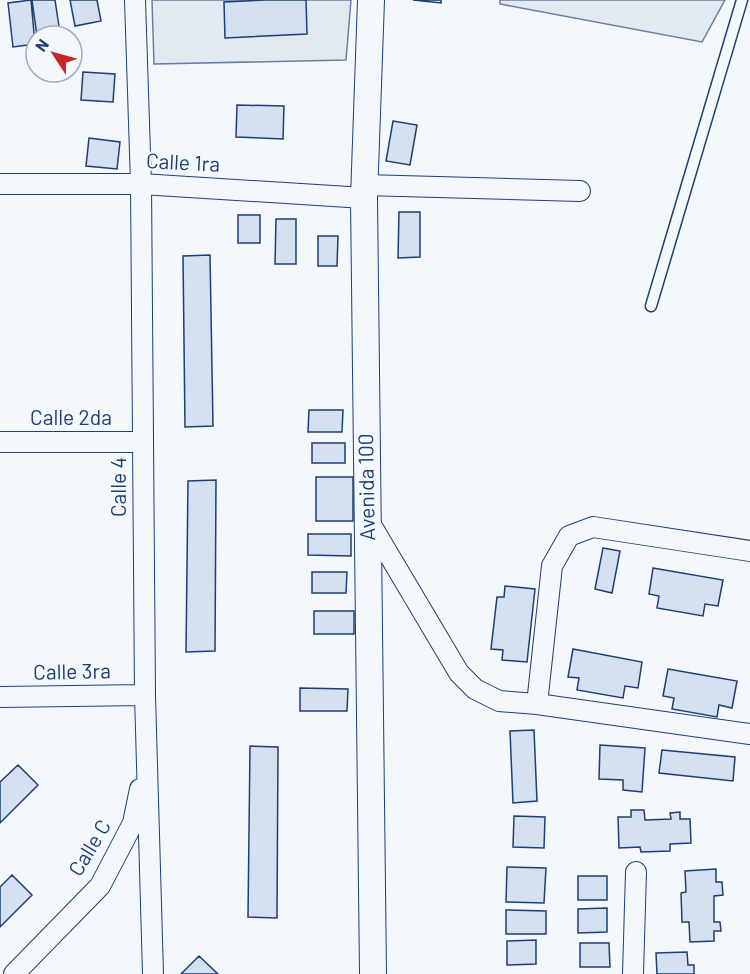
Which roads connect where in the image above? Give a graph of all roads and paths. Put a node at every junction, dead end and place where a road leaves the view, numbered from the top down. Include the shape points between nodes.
1 (135, 0) edge
2 (371, 0) edge
3 (742, 0) edge
4 (0, 184) edge
5 (141, 184) junction
6 (364, 191) junction
7 (580, 191) dead end
8 (651, 306) dead end
9 (0, 442) edge
10 (143, 442) junction
11 (367, 518) junction
12 (750, 551) edge
13 (145, 695) junction
14 (0, 697) edge
15 (537, 704) junction
16 (750, 734) edge
17 (147, 754) junction
18 (636, 872) dead end
19 (14, 974) edge
20 (153, 974) edge
21 (373, 974) edge
22 (633, 974) edge

1 - 5 street, Calle 4
2 - 6 street, Avenida 100
3 - 8 lane
4 - 5 street, Calle 1ra
5 - 6 street, Calle 1ra
5 - 10 street, Calle 4
6 - 7 street, Calle 1ra
6 - 11 street, Avenida 100
9 - 10 street, Calle 2da
10 - 13 street, Calle 4
11 - 15 street via 459,673 475,689 499,701
11 - 21 street, Avenida 100
12 - 15 street via 593,526 569,536 552,566
13 - 14 street, Calle 3ra
13 - 17 street, Calle 4
15 - 16 street
17 - 19 street, Calle C via 133,823 100,886
17 - 20 street, Calle 4
18 - 22 street

